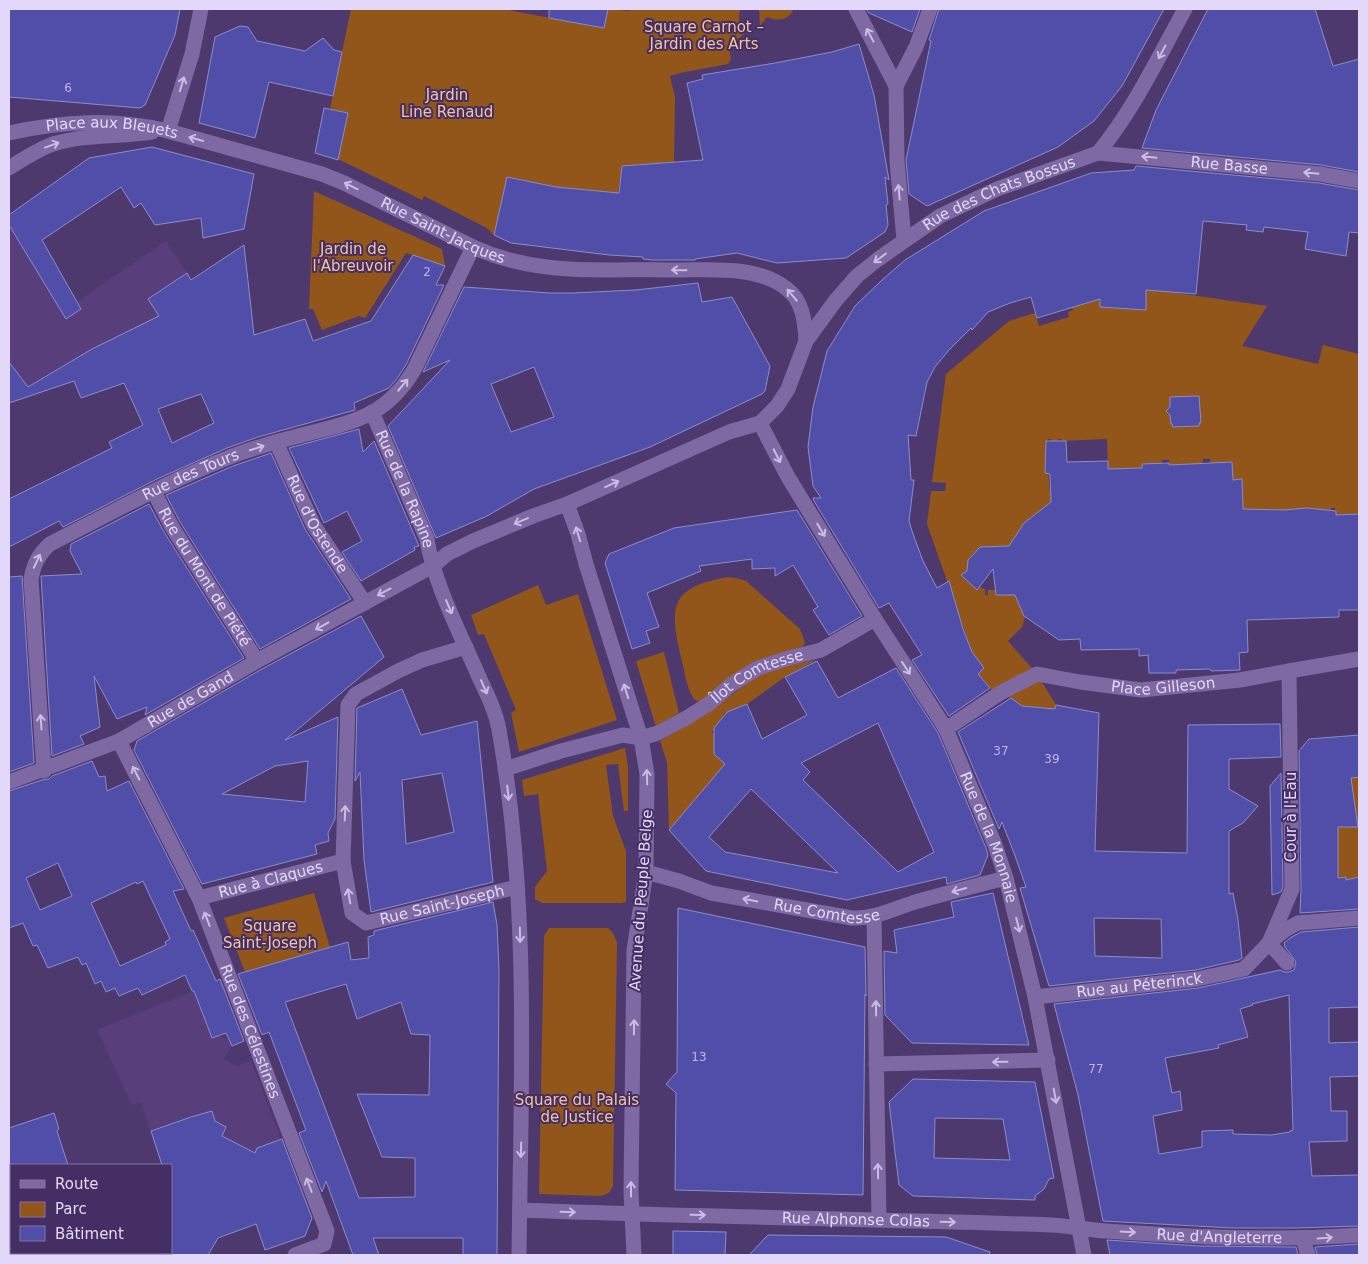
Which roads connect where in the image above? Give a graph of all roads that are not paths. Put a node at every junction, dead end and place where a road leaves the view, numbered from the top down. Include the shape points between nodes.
1 (200, 9) edge
2 (856, 9) edge
3 (930, 9) edge
4 (1185, 9) edge
5 (896, 86) junction
6 (168, 131) junction
7 (9, 133) edge
8 (1098, 152) junction
9 (9, 168) edge
10 (1359, 181) edge
11 (904, 240) junction
12 (473, 247) junction
13 (806, 341) junction
14 (372, 412) junction
15 (760, 423) junction
16 (276, 442) junction
17 (154, 492) junction
18 (567, 504) junction
19 (434, 566) junction
20 (365, 603) junction
21 (875, 619) junction
22 (466, 647) junction
23 (1359, 659) edge
24 (257, 661) junction
25 (1289, 671) junction
26 (946, 730) junction
27 (641, 738) junction
28 (119, 741) junction
29 (505, 769) junction
30 (44, 770) junction
31 (9, 782) edge
32 (343, 861) junction
33 (646, 872) junction
34 (1006, 878) junction
35 (517, 886) junction
36 (199, 898) junction
37 (874, 916) junction
38 (1359, 918) edge
39 (1269, 943) junction
40 (1287, 963) dead end
41 (1035, 997) junction
42 (1048, 1060) junction
43 (876, 1064) junction
44 (520, 1210) junction
45 (632, 1214) junction
46 (879, 1220) junction
47 (1079, 1228) junction
48 (1359, 1236) edge
49 (1303, 1239) junction
50 (295, 1255) edge
51 (519, 1255) edge
52 (634, 1255) edge
53 (1084, 1255) edge
54 (1308, 1255) edge

6 -> 1 street via 192,54
5 -> 2 street
3 - 5 street via 916,47
4 -> 8 street via 1140,93 1115,133
11 -> 5 street via 896,161
6 - 7 street, Place aux Bleuets via 143,125 101,122 53,125
9 -> 6 street, Place aux Bleuets via 36,151 62,142
12 -> 6 street, Rue Saint-Jacques via 322,174
10 -> 8 street, Rue Basse via 1320,174
8 - 11 street, Rue des Chats Bossus via 997,189 940,216
11 -> 13 street, Rue des Chats Bossus via 848,285
13 -> 12 street, Rue Saint-Jacques via 797,300 788,290 763,277 728,271 554,268 522,264
14 -> 12 street, Rue des Tours via 406,384
13 - 15 street via 788,389
14 - 16 street, Rue des Tours via 349,423
14 - 19 street, Rue de la Rapine via 427,539
18 -> 15 street, Rue de Gand via 729,432
15 -> 21 street, Rue de la Monnaie via 778,460
17 -> 16 street, Rue des Tours via 232,456
16 - 20 street, Rue d'Ostende via 313,524
17 - 24 street, Rue du Mont de Piété via 172,527
30 -> 17 street, Rue des Tours via 31,579 34,565 50,544
18 -> 19 street, Rue de Gand via 473,541 447,554
27 -> 18 street, Avenue du Peuple Belge
19 -> 20 street, Rue de Gand
19 -> 22 street, Rue de la Rapine
20 -> 24 street, Rue de Gand
21 -> 26 street, Rue de la Monnaie
21 - 27 street, Îlot Comtesse via 821,650 758,668 688,717
22 -> 29 street, Rue de la Rapine via 499,727
32 -> 22 street via 348,705 356,694 393,673 422,660
23 - 25 street, Place Gilleson
24 - 28 street, Rue de Gand
25 - 26 street, Place Gilleson via 1240,680 1141,690 1037,674 1000,693
25 - 39 street, Cour à l'Eau via 1292,889
26 - 34 street, Rue de la Monnaie
27 - 29 street via 623,735
33 -> 27 street, Avenue du Peuple Belge via 647,774
28 - 30 street, Rue de Gand
36 -> 28 street, Rue des Célestines
29 -> 35 street
30 - 31 street, Rue de Gand
35 -> 32 street, Rue Saint-Joseph via 366,923 352,913
32 - 36 street, Rue à Claques
37 -> 33 street, Rue Comtesse via 839,917 711,893
45 -> 33 street, Avenue du Peuple Belge via 634,950
34 -> 37 street, Rue Comtesse
34 -> 41 street, Rue de la Monnaie
35 -> 44 street via 521,991
50 -> 36 street, Rue des Célestines via 324,1244 327,1230
43 -> 37 street
38 - 39 street via 1298,922
39 - 40 street
39 - 41 street, Rue au Péterinck via 1244,968 1197,979
41 - 42 street, Rue de la Monnaie
42 -> 43 street
42 -> 47 street, Rue de la Monnaie
46 -> 43 street
44 -> 45 street
44 - 51 street
45 -> 46 street, Rue Alphonse Colas
45 - 52 street, Avenue du Peuple Belge
46 -> 47 street, Rue Alphonse Colas
47 -> 49 street, Rue d'Angleterre
47 - 53 street, Rue de la Monnaie
49 -> 48 street, Rue d'Angleterre
49 - 54 street

